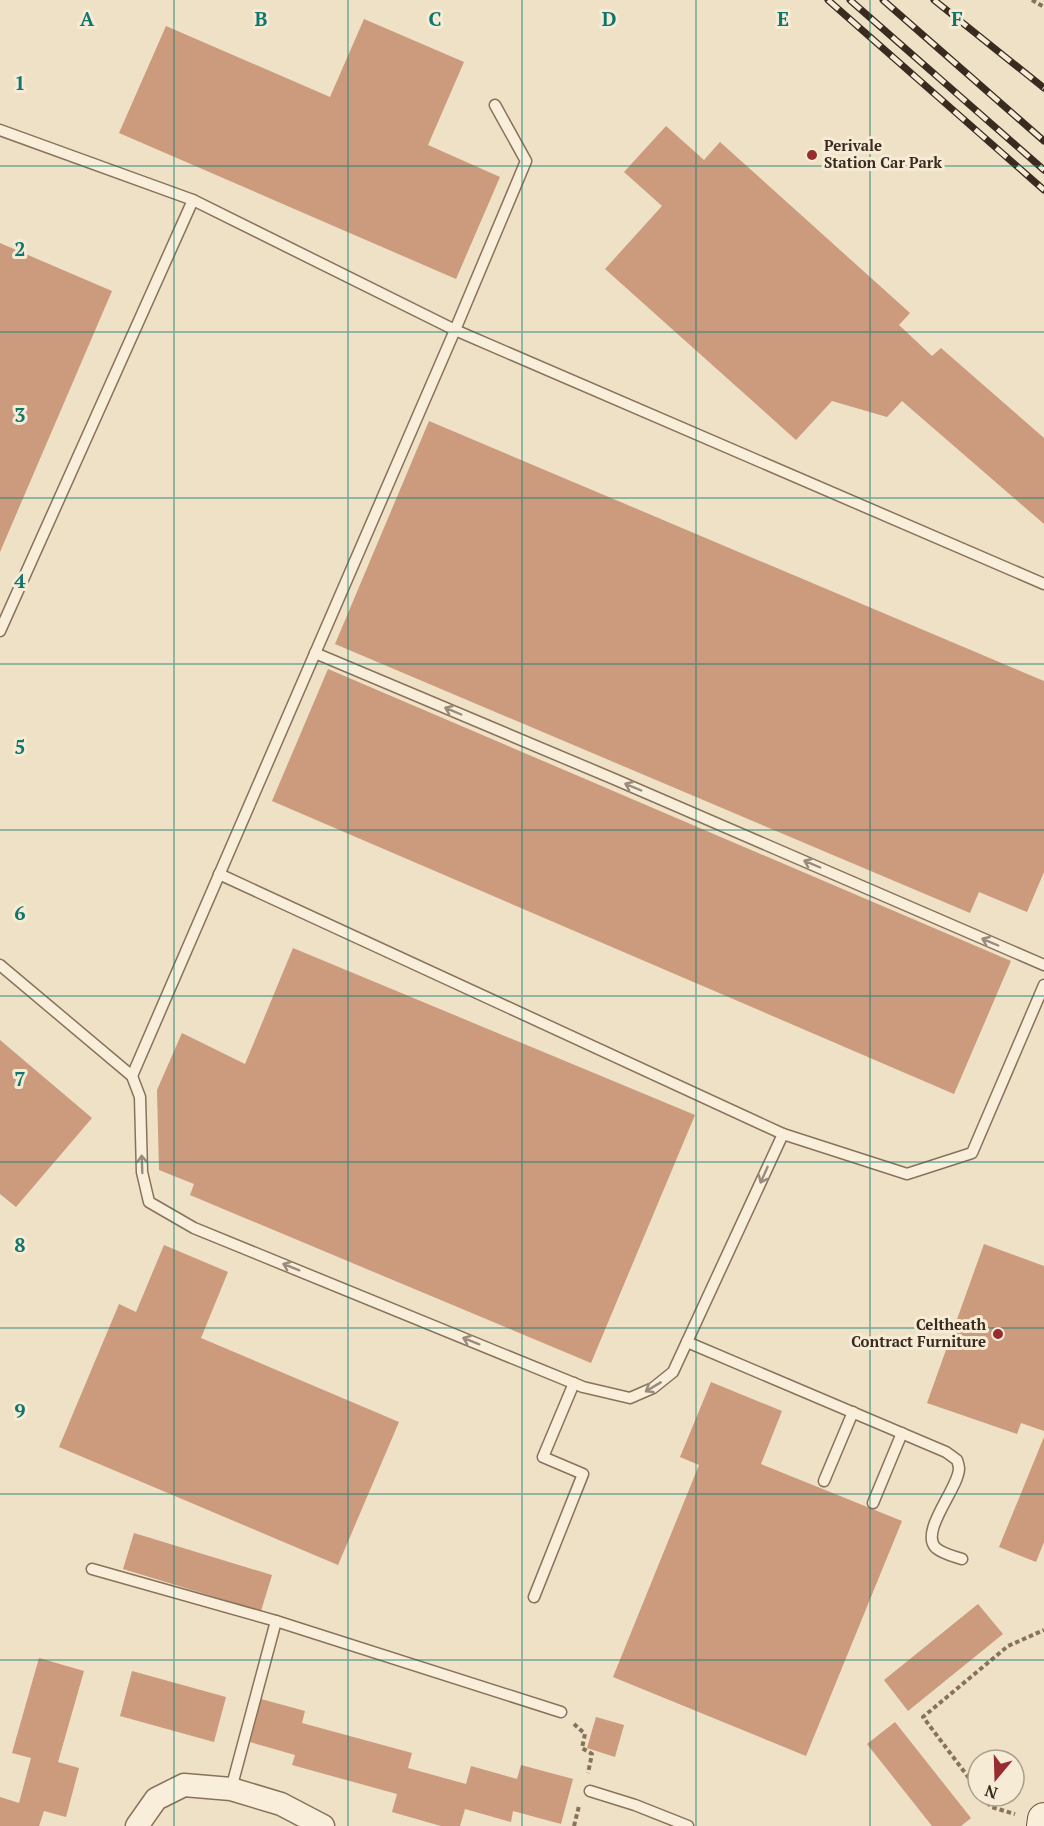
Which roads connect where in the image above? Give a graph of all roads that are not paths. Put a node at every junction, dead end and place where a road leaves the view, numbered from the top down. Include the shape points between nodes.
1 (495, 105) dead end
2 (0, 130) edge
3 (193, 200) junction
4 (455, 330) junction
5 (1044, 584) edge
6 (0, 631) edge
7 (315, 653) junction
8 (219, 874) junction
9 (0, 965) edge
10 (1044, 965) edge
11 (1044, 985) edge
12 (132, 1076) junction
13 (783, 1134) junction
14 (687, 1342) junction
15 (574, 1383) junction
16 (853, 1412) junction
17 (902, 1433) junction
18 (824, 1481) dead end
19 (873, 1503) dead end
20 (962, 1559) dead end
21 (92, 1569) dead end
22 (534, 1598) dead end
23 (276, 1621) junction
24 (561, 1712) road end
25 (231, 1789) junction
26 (586, 1790) road end
27 (1044, 1820) edge
28 (137, 1826) edge
29 (323, 1826) edge
30 (688, 1826) edge
31 (1043, 1826) edge

1 - 4 lane via 526,161
2 - 3 lane
3 - 4 lane
3 - 6 lane
4 - 5 lane
4 - 7 lane
7 - 8 lane
10 -> 7 lane
8 - 12 lane
8 - 13 lane
9 - 12 lane
11 - 13 lane via 972,1153 907,1174
15 -> 12 lane via 194,1228 150,1202 142,1172 140,1097
13 -> 14 lane
14 -> 15 lane via 674,1372 653,1388 630,1398
14 - 16 lane
15 - 22 lane via 543,1457 583,1474
16 - 17 lane
16 - 18 lane
17 - 19 lane
17 - 20 lane via 957,1460 956,1480 931,1540 942,1552
21 - 23 lane
23 - 24 lane
23 - 25 lane
25 - 28 street via 184,1785 156,1799
25 - 29 street via 281,1804
26 - 30 lane
27 - 31 street

